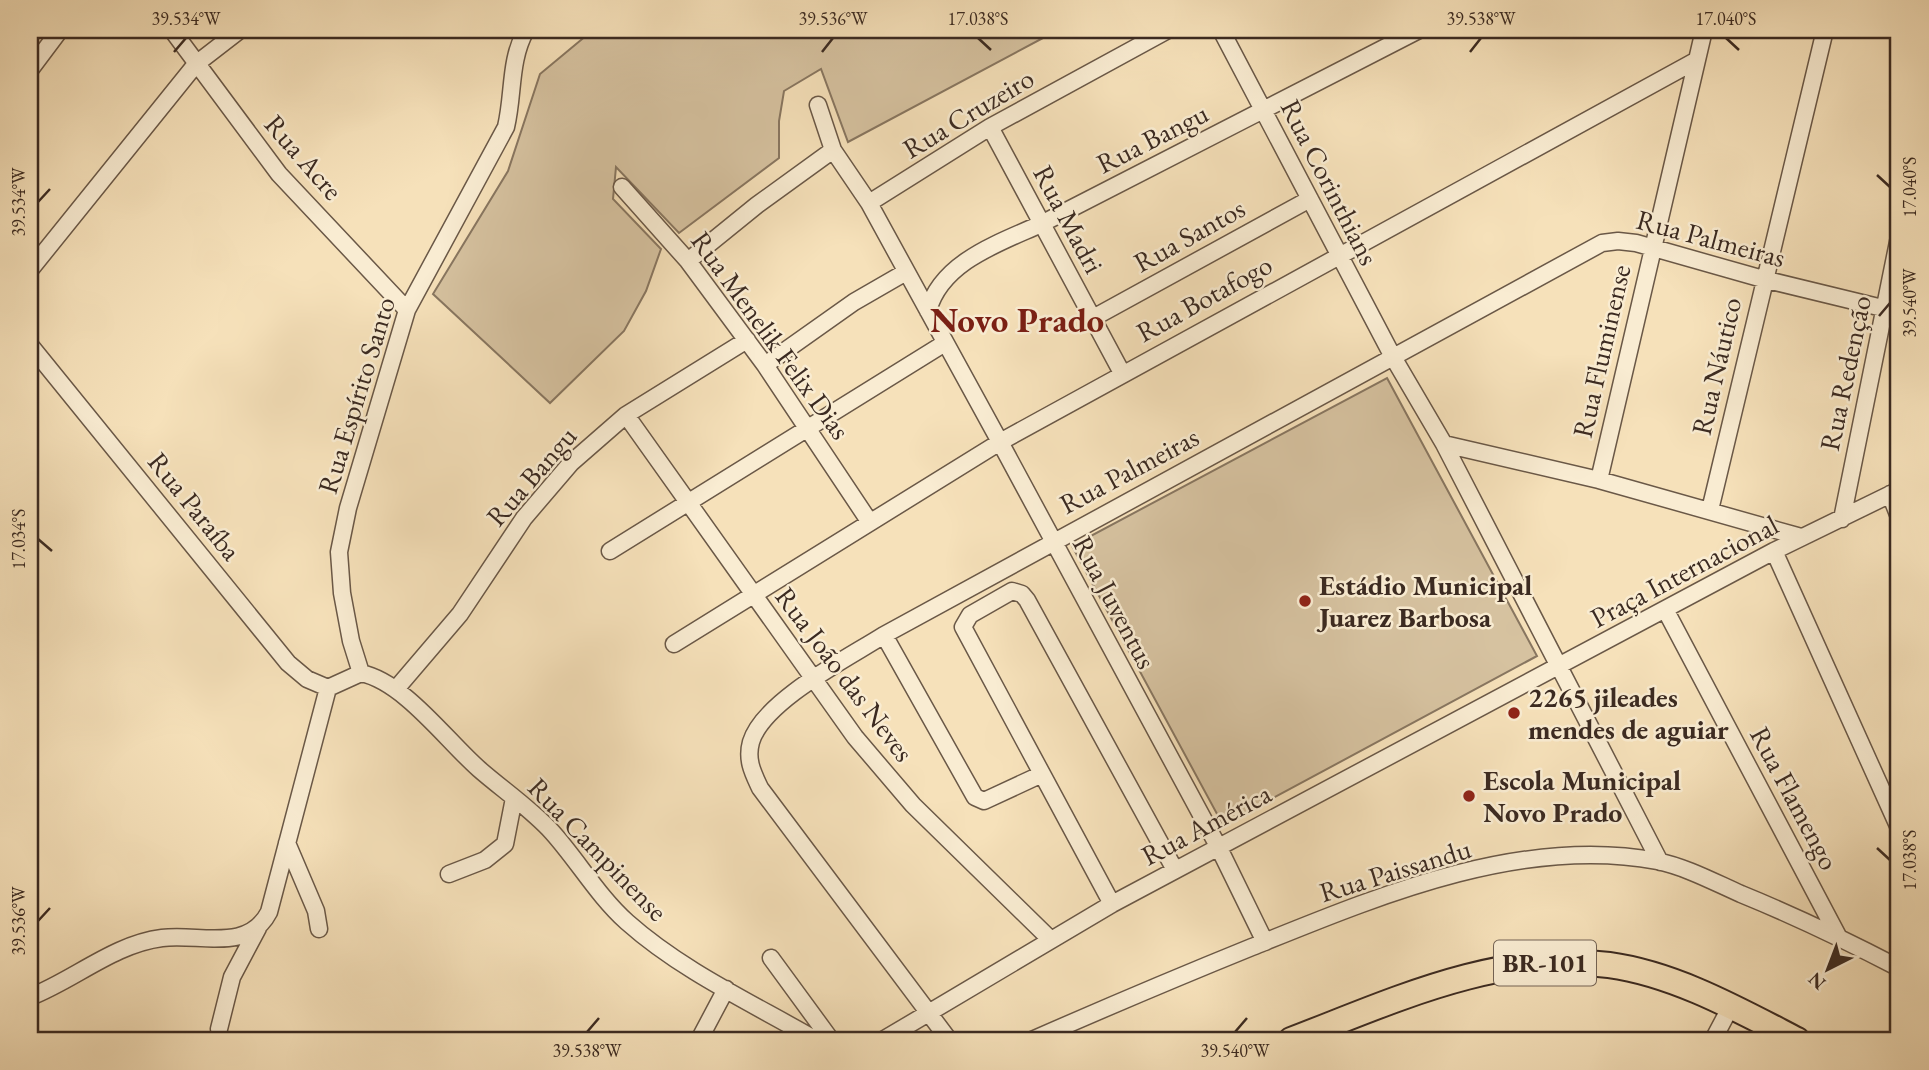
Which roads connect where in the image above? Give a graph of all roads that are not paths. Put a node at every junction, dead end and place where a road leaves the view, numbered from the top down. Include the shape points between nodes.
1 (60, 30) edge
2 (172, 30) edge
3 (240, 30) edge
4 (526, 30) edge
5 (1168, 30) edge
6 (1221, 30) edge
7 (1419, 30) edge
8 (1704, 30) edge
9 (1825, 30) edge
10 (1697, 60) junction
11 (196, 64) junction
12 (30, 70) edge
13 (818, 104) dead end
14 (1264, 111) junction
15 (990, 127) junction
16 (833, 150) junction
17 (622, 187) dead end
18 (1310, 199) junction
19 (869, 203) junction
20 (1041, 224) junction
21 (1899, 237) edge
22 (1650, 248) junction
23 (1338, 254) junction
24 (688, 261) junction
25 (30, 270) edge
26 (906, 272) junction
27 (1763, 279) junction
28 (407, 310) junction
29 (1892, 310) edge
30 (928, 311) junction
31 (1093, 318) junction
32 (747, 340) junction
33 (945, 343) junction
34 (30, 345) edge
35 (1393, 358) junction
36 (765, 365) junction
37 (1122, 373) junction
38 (626, 415) junction
39 (810, 430) junction
40 (1000, 442) junction
41 (1444, 444) junction
42 (1599, 480) junction
43 (1895, 492) edge
44 (689, 500) junction
45 (1710, 510) junction
46 (1899, 517) edge
47 (1842, 519) junction
48 (869, 521) junction
49 (1801, 537) junction
50 (1053, 541) junction
51 (610, 551) dead end
52 (1774, 551) junction
53 (752, 593) junction
54 (1666, 611) junction
55 (884, 635) junction
56 (674, 644) dead end
57 (1561, 667) junction
58 (361, 673) junction
59 (814, 681) junction
60 (328, 688) junction
61 (396, 689) junction
62 (1040, 775) junction
63 (514, 798) junction
64 (1899, 828) edge
65 (287, 843) junction
66 (1219, 848) junction
67 (1660, 862) junction
68 (1175, 870) junction
69 (449, 874) dead end
70 (1112, 904) junction
71 (258, 928) junction
72 (319, 929) dead end
73 (1838, 936) junction
74 (1051, 940) junction
75 (1265, 942) junction
76 (771, 958) dead end
77 (1899, 968) edge
78 (726, 989) junction
79 (30, 997) edge
80 (1731, 1006) junction
81 (929, 1010) junction
82 (219, 1029) dead end
83 (699, 1040) edge
84 (816, 1040) edge
85 (831, 1040) edge
86 (883, 1040) edge
87 (949, 1040) edge
88 (1032, 1040) edge
89 (1291, 1040) edge
90 (1713, 1040) edge
91 (1797, 1040) edge

1 - 12 street
2 - 11 street, Rua Acre
3 - 11 street
4 - 28 street, Rua Espírito Santo via 512,67 511,107 502,137
5 - 15 street, Rua Cruzeiro
6 - 14 street, Rua Corinthians
7 - 14 street, Rua Bangu
8 - 10 street, Rua Fluminense
9 - 27 street, Rua Náutico
10 - 22 street, Rua Fluminense
10 - 23 street, Rua Botafogo
11 - 25 street
11 - 28 street, Rua Acre via 279,174
13 - 16 street, Rua Juventus
14 - 18 street, Rua Corinthians
14 - 20 street, Rua Bangu
15 - 19 street, Rua Cruzeiro
15 - 20 street, Rua Madri
16 - 19 street, Rua Juventus
16 - 24 street
17 - 24 street, Rua Menelik Felix Dias
18 - 23 street, Rua Corinthians
18 - 31 street, Rua Santos
19 - 26 street, Rua Juventus
20 - 30 street, Rua Bangu via 963,263 938,289
20 - 31 street, Rua Madri
21 - 29 street, Rua Redenção
22 - 27 street, Rua Palmeiras
22 - 35 street, Rua Palmeiras via 1618,241 1582,251
22 - 42 street, Rua Fluminense
23 - 35 street, Rua Corinthians
23 - 37 street, Rua Botafogo
24 - 32 street, Rua Menelik Felix Dias
26 - 30 street, Rua Juventus
26 - 36 street
27 - 29 street, Rua Palmeiras
27 - 45 street, Rua Náutico
28 - 58 street, Rua Espírito Santo via 367,437 339,552 348,623
29 - 47 street, Rua Redenção
30 - 33 street, Rua Juventus
31 - 37 street, Rua Madri
32 - 36 street, Rua Menelik Felix Dias
32 - 38 street, Rua Bangu
33 - 39 street
33 - 40 street, Rua Juventus
34 - 60 street, Rua Paraíba via 288,663
35 - 41 street
35 - 50 street, Rua Palmeiras
36 - 39 street, Rua Menelik Felix Dias
37 - 40 street, Rua Botafogo
38 - 44 street, Rua João das Neves
38 - 61 street, Rua Bangu via 571,463 524,518 466,605
39 - 44 street
39 - 48 street, Rua Menelik Felix Dias
40 - 48 street, Rua Botafogo
40 - 50 street, Rua Juventus
41 - 42 street, Praça Internacional
41 - 57 street
42 - 45 street, Praça Internacional
43 - 46 street
43 - 47 street
44 - 51 street
44 - 53 street, Rua João das Neves
45 - 49 street, Praça Internacional
47 - 49 street
48 - 53 street, Rua Botafogo
49 - 52 street, Praça Internacional
50 - 55 street, Rua Palmeiras
50 - 66 street, Rua Juventus
52 - 54 street, Praça Internacional
52 - 64 street
53 - 56 street, Rua Botafogo
53 - 59 street, Rua João das Neves
54 - 57 street, Praça Internacional
54 - 73 street, Rua Flamengo
55 - 59 street, Rua Palmeiras
55 - 62 street via 975,797 984,801
57 - 66 street, Rua América
57 - 67 street
58 - 60 street
58 - 61 street, Rua Campinense
59 - 74 street, Rua João das Neves via 913,805
59 - 81 street, Rua Palmeiras via 783,702 757,728 750,765 760,788 799,844
60 - 65 street
61 - 63 street, Rua Campinense
62 - 68 street via 963,627 970,615 1012,591 1027,600
62 - 70 street
63 - 69 street via 505,844 485,860
63 - 78 street, Rua Campinense via 551,832 625,920 675,960
65 - 71 street via 269,912
65 - 72 street
66 - 68 street, Rua América
66 - 75 street, Rua Juventus
67 - 73 street, Rua Paissandu
67 - 75 street, Rua Paissandu via 1614,855 1516,863 1407,890
68 - 70 street, Rua América
70 - 74 street, Rua América
71 - 79 street via 226,939 159,938 113,954
71 - 82 street via 232,977
73 - 77 street, Rua Paissandu
74 - 81 street, Rua América
75 - 88 street, Rua Paissandu
76 - 85 street
78 - 83 street
78 - 84 street, Rua Campinense
80 - 89 highway, BR-101 via 1663,979 1610,965 1513,966 1412,994
80 - 90 street
80 - 91 highway, BR-101
81 - 86 street, Rua América
81 - 87 street, Rua Palmeiras

